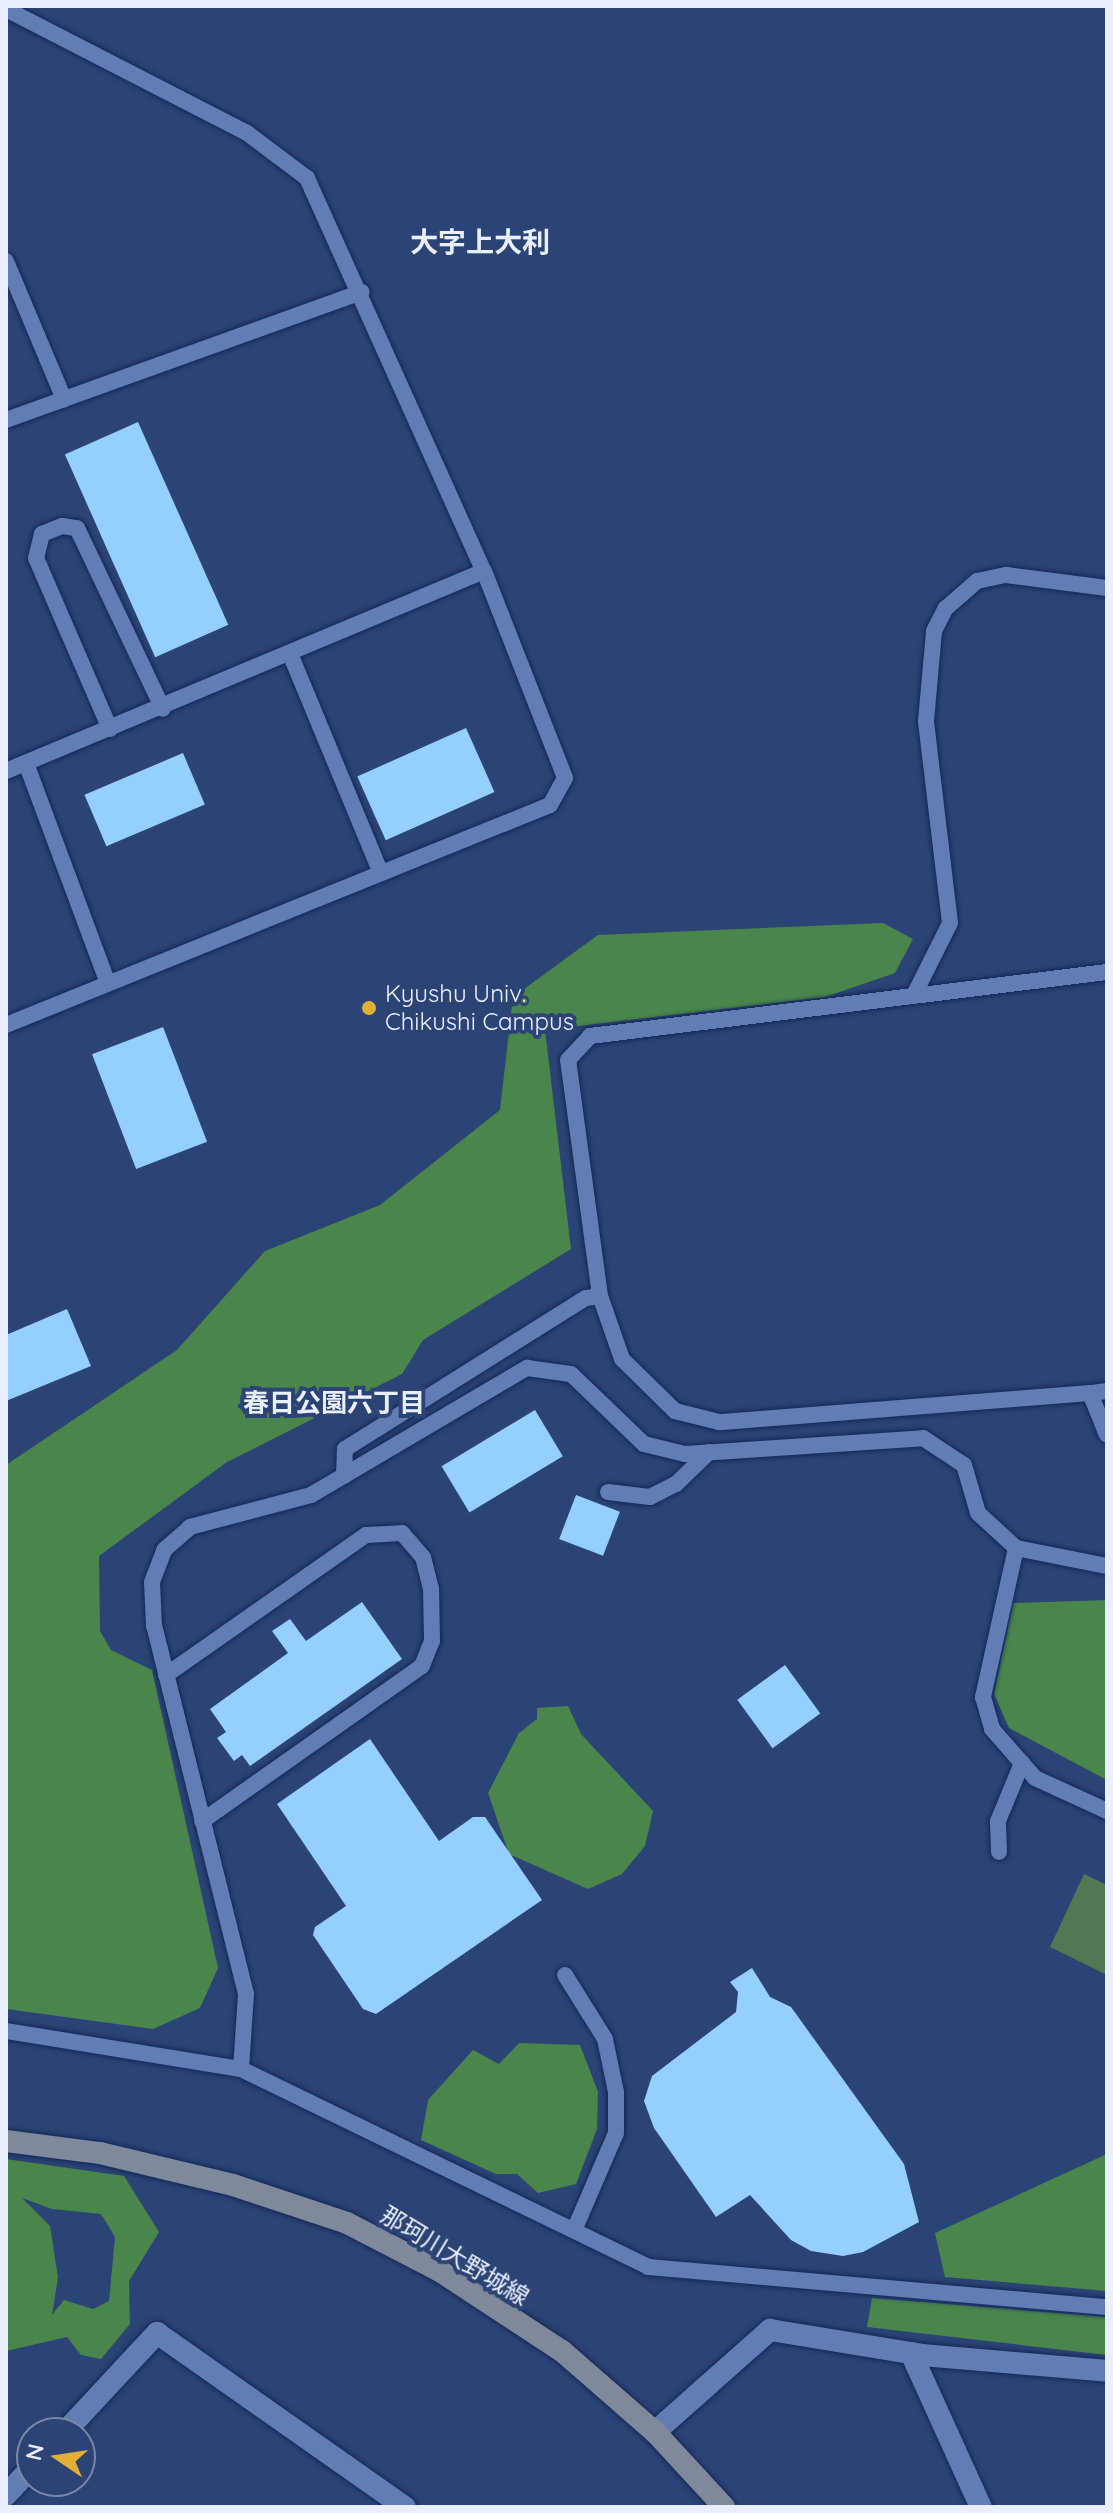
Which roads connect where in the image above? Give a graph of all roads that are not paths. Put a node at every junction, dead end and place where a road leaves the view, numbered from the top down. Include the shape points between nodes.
1 (6, 9) edge
2 (6, 261) edge
3 (362, 292) junction
4 (64, 399) junction
5 (6, 420) edge
6 (484, 571) junction
7 (1107, 588) edge
8 (291, 656) junction
9 (163, 709) junction
10 (110, 729) junction
11 (26, 763) junction
12 (6, 771) edge
13 (381, 873) junction
14 (1107, 972) edge
15 (108, 983) junction
16 (914, 995) junction
17 (6, 1025) edge
18 (600, 1296) junction
19 (1098, 1392) edge
20 (1107, 1435) edge
21 (709, 1452) junction
22 (344, 1476) junction
23 (608, 1492) dead end
24 (1016, 1548) junction
25 (1107, 1566) edge
26 (166, 1675) junction
27 (1022, 1763) junction
28 (1107, 1811) edge
29 (202, 1821) junction
30 (999, 1852) dead end
31 (565, 1975) dead end
32 (6, 2031) edge
33 (241, 2069) junction
34 (6, 2141) edge
35 (575, 2228) junction
36 (1107, 2307) edge
37 (911, 2353) junction
38 (1107, 2371) edge
39 (79, 2417) edge
40 (655, 2432) junction
41 (405, 2507) edge
42 (724, 2507) edge
43 (981, 2507) edge

1 - 3 lane via 247,133 307,178
2 - 4 lane
3 - 4 lane
3 - 6 lane
4 - 5 lane
6 - 8 lane
6 - 13 lane via 565,778 550,805
7 - 16 lane via 1006,575 977,581 945,609 934,631 926,721 950,923
8 - 9 lane
8 - 13 lane
9 - 10 lane
9 - 10 lane via 77,528 62,526 42,534 36,558
10 - 11 lane
11 - 12 lane
11 - 15 lane
13 - 15 lane
14 - 16 lane
15 - 17 lane
16 - 18 lane via 590,1036 578,1045 568,1060
18 - 19 lane via 622,1359 675,1411 719,1422
18 - 22 lane via 586,1298 345,1449
19 - 20 lane
21 - 22 lane via 685,1454 644,1444 571,1374 527,1368
21 - 23 lane via 676,1484 650,1497
21 - 24 lane via 923,1438 964,1465 978,1513
22 - 26 lane via 311,1495 190,1527 164,1550 152,1582 154,1626
24 - 25 lane
24 - 27 lane via 983,1697 992,1729
26 - 29 lane
26 - 29 lane via 366,1535 402,1533 423,1557 431,1588 432,1641 422,1666
27 - 28 lane via 1035,1778
27 - 30 lane via 998,1821
29 - 33 lane via 246,1994
31 - 35 lane via 605,2039 615,2080 616,2133
32 - 33 lane
33 - 35 lane
34 - 40 main road, 那珂川大野城線 via 100,2153 233,2185 347,2223 440,2271 562,2351
35 - 36 lane via 648,2267
37 - 38 street
37 - 40 street via 770,2330
37 - 43 street
39 - 41 street via 157,2333
40 - 42 main road, 那珂川大野城線

